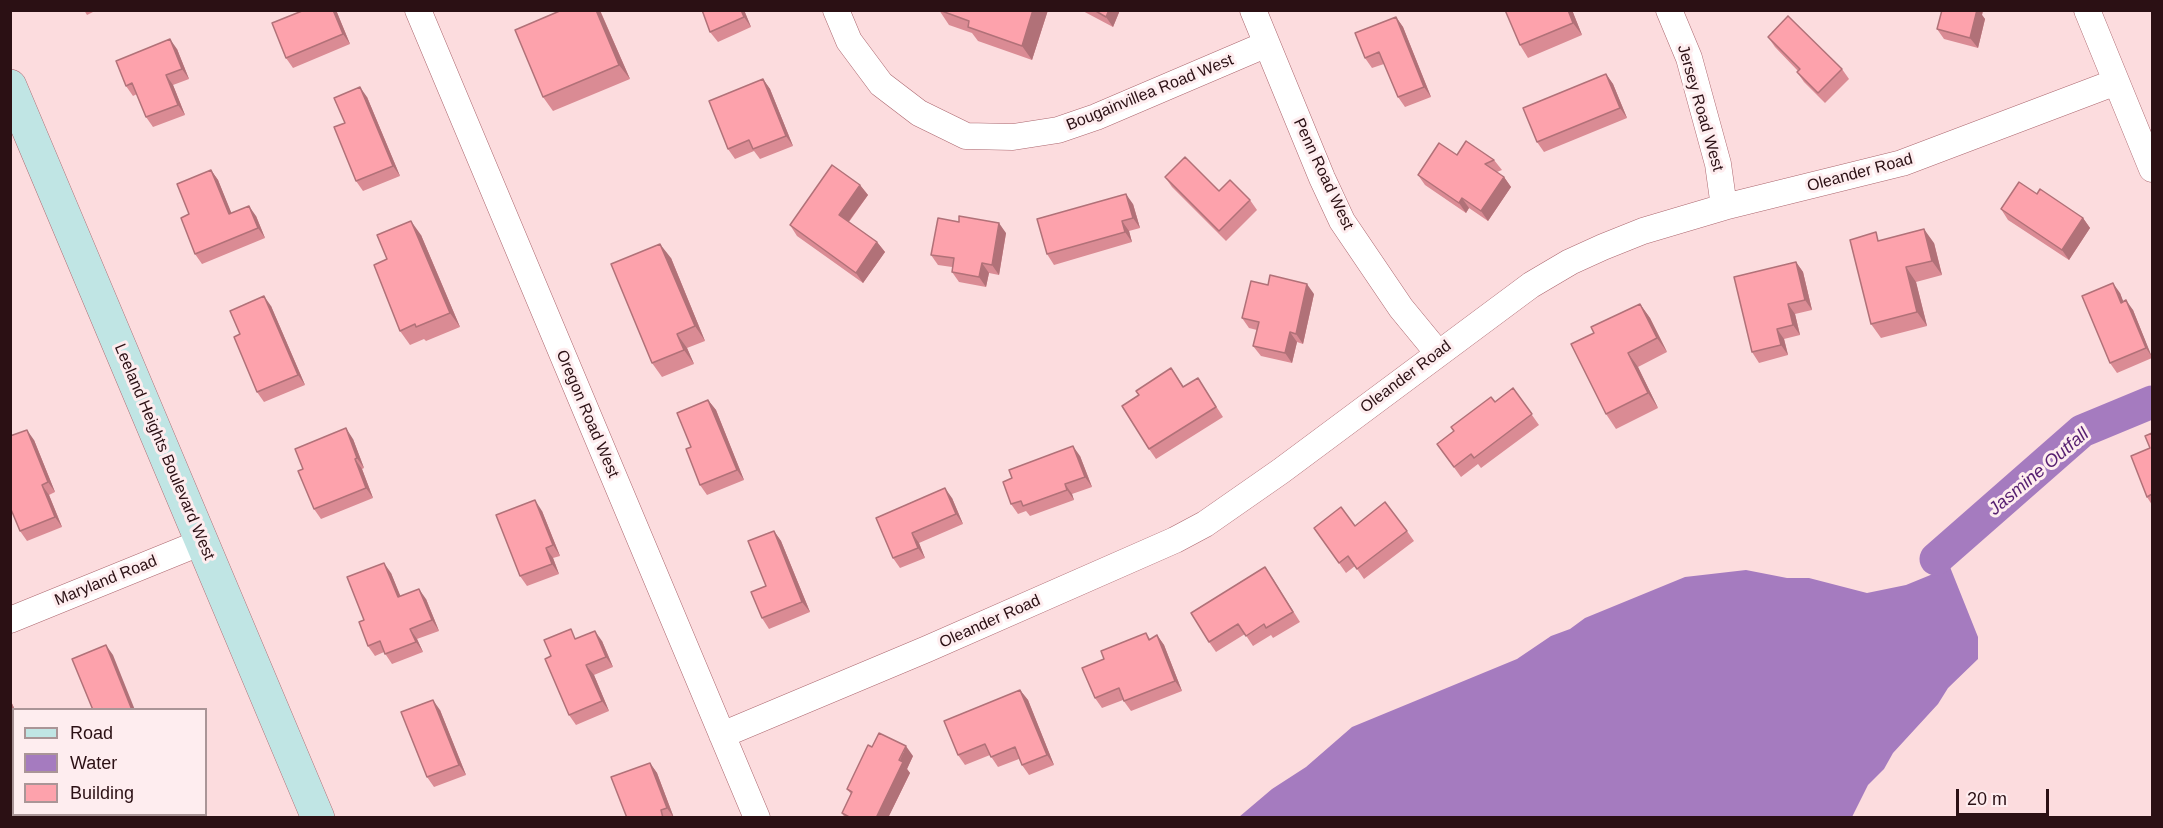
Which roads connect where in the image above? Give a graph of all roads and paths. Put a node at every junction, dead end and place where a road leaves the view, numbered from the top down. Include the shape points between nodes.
1 (418, 10) edge
2 (836, 10) edge
3 (1253, 10) edge
4 (1670, 10) edge
5 (2087, 10) edge
6 (1267, 44) junction
7 (2116, 82) junction
8 (10, 86) edge
9 (2152, 169) edge
10 (1724, 207) junction
11 (1438, 353) junction
12 (202, 542) junction
13 (10, 620) edge
14 (722, 735) junction
15 (318, 818) edge
16 (757, 818) edge

1 - 14 street, Oregon Road West
2 - 6 street, Bougainvillea Road West via 849,41 881,84 919,113 966,135 1012,137 1058,130
3 - 6 street, Penn Road West
4 - 10 street, Jersey Road West via 1692,68 1718,164
5 - 7 street
6 - 11 street, Penn Road West via 1342,221 1401,308
7 - 9 street
7 - 10 street, Oleander Road via 1902,163
8 - 12 main road, Leeland Heights Boulevard West
10 - 11 street, Oleander Road via 1643,231 1570,262 1531,285
11 - 14 street, Oleander Road via 1281,471 1175,540
12 - 13 street, Maryland Road
12 - 15 main road, Leeland Heights Boulevard West
14 - 16 street, Oregon Road West

